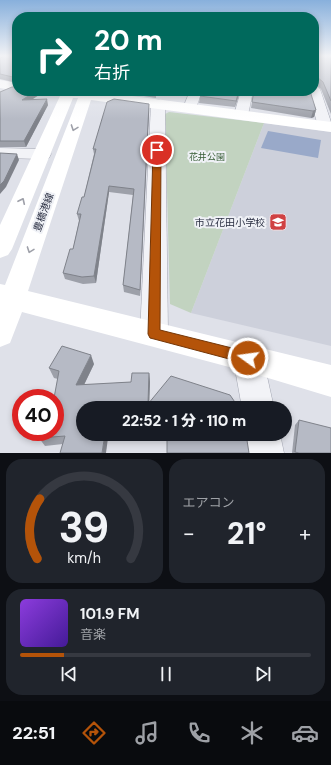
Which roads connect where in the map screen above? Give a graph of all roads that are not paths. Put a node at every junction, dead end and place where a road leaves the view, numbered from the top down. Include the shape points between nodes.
1 (10, 86) edge
2 (0, 94) edge
3 (70, 96) edge
4 (71, 96) edge
5 (101, 96) edge
6 (194, 96) edge
7 (245, 96) edge
8 (317, 96) edge
9 (158, 104) junction
10 (190, 108) junction
11 (241, 115) junction
12 (328, 126) edge
13 (0, 153) edge
14 (43, 154) junction
15 (0, 249) edge
16 (6, 297) edge
17 (0, 334) edge
18 (154, 334) junction
19 (248, 358) junction
20 (331, 381) edge
21 (257, 401) edge
22 (264, 441) edge
23 (266, 453) edge

1 - 2 street
3 - 14 main road
4 -> 16 main road, 豊橋港線
5 - 9 main road
6 - 10 street
7 - 11 street
8 - 12 street
9 - 10 main road
9 - 18 street
10 - 11 main road
11 - 12 main road
13 - 14 street
15 -> 14 main road
16 - 17 main road, 豊橋港線
16 - 18 main road
18 - 19 main road
19 - 20 main road
19 - 21 street
22 - 23 street

